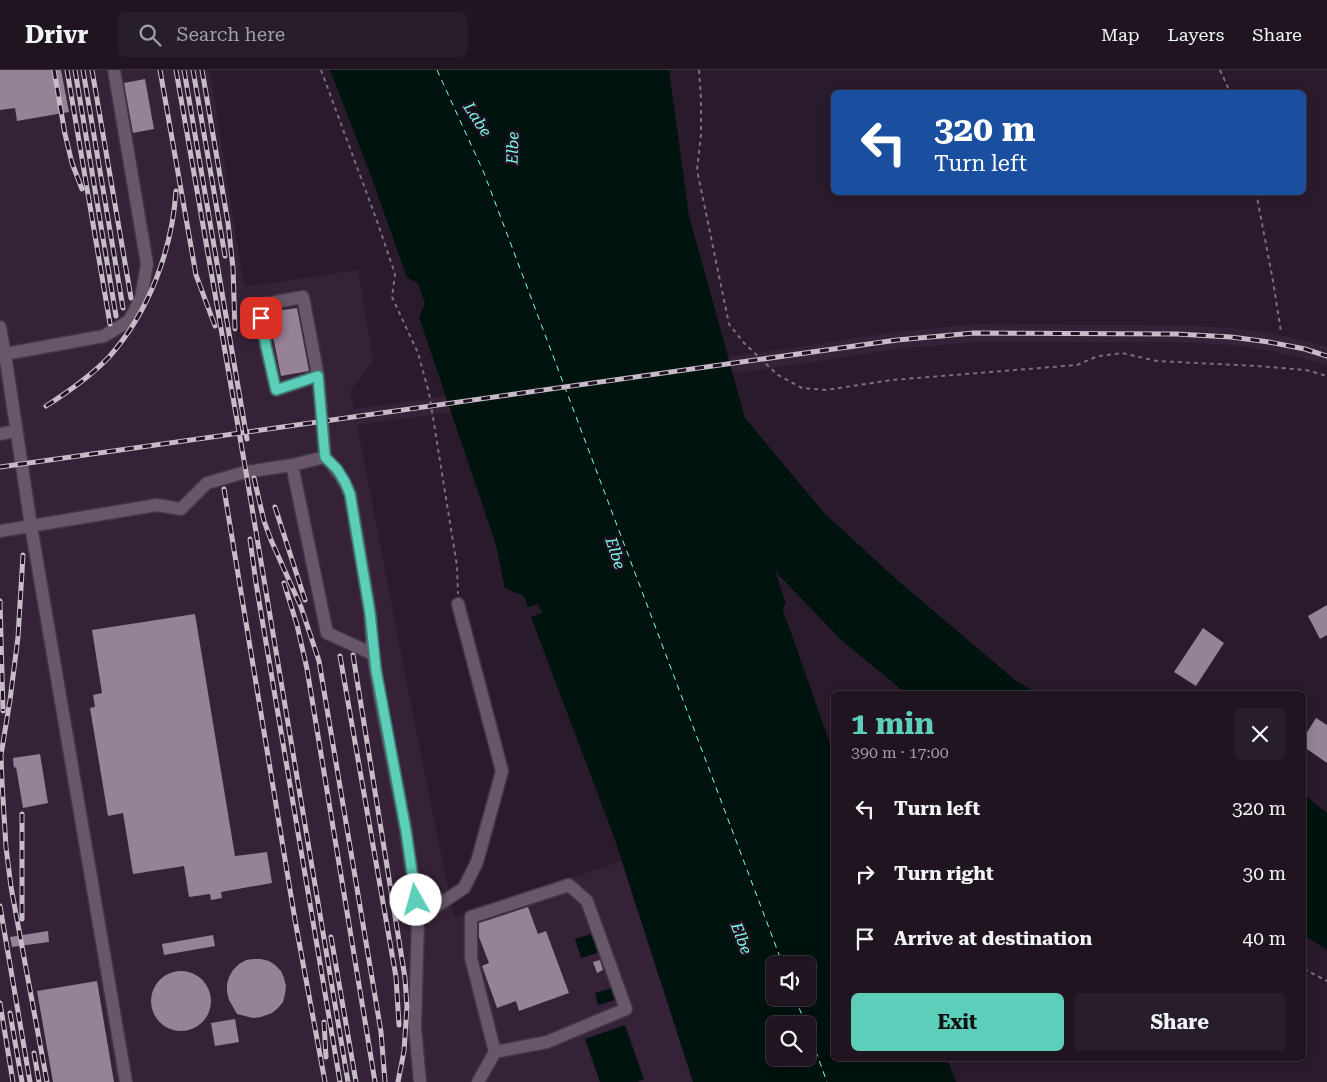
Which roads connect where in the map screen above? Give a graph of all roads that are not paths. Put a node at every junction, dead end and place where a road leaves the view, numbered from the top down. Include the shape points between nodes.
1 (114, 70) edge
2 (0, 332) edge
3 (5, 354) junction
4 (318, 376) junction
5 (16, 431) junction
6 (0, 434) edge
7 (325, 457) junction
8 (292, 465) junction
9 (31, 526) junction
10 (0, 531) edge
11 (458, 604) road end
12 (373, 654) junction
13 (418, 918) junction
14 (495, 1052) junction
15 (126, 1082) edge
16 (420, 1082) edge
17 (478, 1082) edge

1 - 3 lane via 147,264 141,298 129,321 104,336
2 - 3 lane
3 - 5 lane
4 - 4 lane via 302,297 259,305 276,390
4 - 7 lane
5 - 6 lane
5 - 9 lane
7 - 8 lane
7 - 12 lane via 337,469 350,494 370,613
8 - 9 lane via 246,472 207,483 181,509 157,505
8 - 12 lane via 327,633
9 - 10 lane
9 - 15 lane
11 - 13 lane via 502,771 477,862 464,888
12 - 13 lane via 406,831
13 - 16 lane via 416,1028
14 - 14 lane via 547,1042 626,1010 587,901 569,885 471,917 471,958
14 - 17 lane

